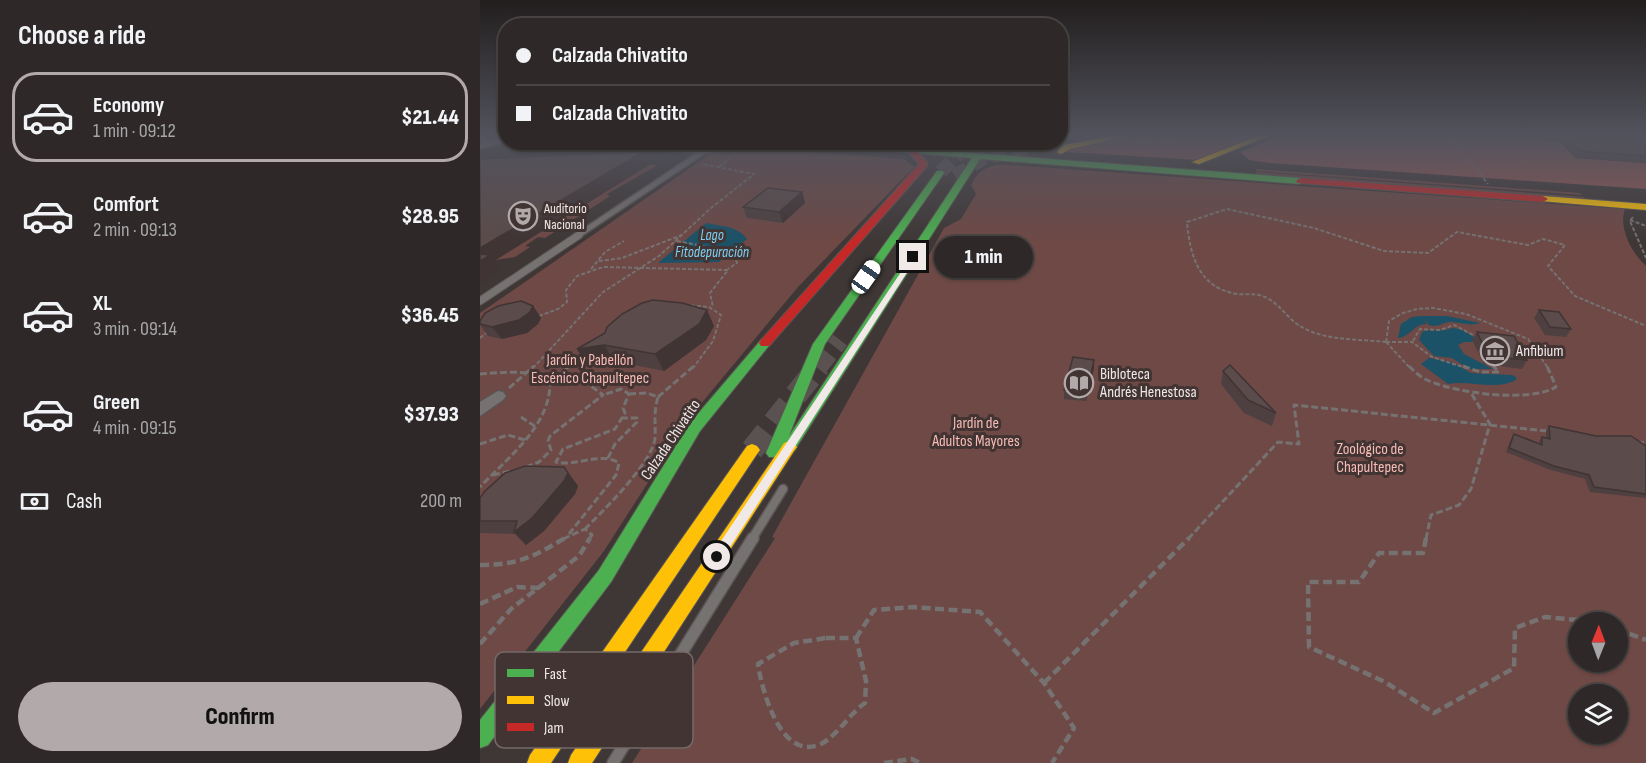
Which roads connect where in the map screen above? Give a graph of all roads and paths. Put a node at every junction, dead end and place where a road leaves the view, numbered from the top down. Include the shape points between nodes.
1 (675, 171) edge
2 (734, 171) edge
3 (918, 171) edge
4 (967, 171) tunnel mouth
5 (1232, 171) edge
6 (1349, 171) edge
7 (1478, 171) edge
8 (940, 173) tunnel mouth
9 (955, 176) tunnel mouth
10 (1488, 184) junction
11 (1646, 203) edge
12 (1630, 220) junction
13 (1646, 226) edge
14 (685, 234) junction
15 (624, 241) dead end
16 (677, 241) junction
17 (1646, 258) edge
18 (599, 261) junction
19 (728, 270) junction
20 (589, 271) junction
21 (480, 301) edge
22 (682, 305) edge
23 (713, 308) junction
24 (860, 311) dead end
25 (539, 316) dead end
26 (1646, 326) edge
27 (490, 330) edge
28 (480, 338) edge
29 (1413, 341) junction
30 (1481, 341) edge
31 (1386, 342) junction
32 (585, 351) edge
33 (1493, 366) edge
34 (480, 374) edge
35 (527, 374) junction
36 (550, 382) junction
37 (1471, 393) junction
38 (629, 394) junction
39 (603, 395) junction
40 (498, 396) joint
41 (658, 397) junction
42 (480, 410) edge
43 (521, 417) dead end
44 (622, 418) junction
45 (1490, 424) junction
46 (536, 427) junction
47 (1557, 432) edge
48 (525, 440) junction
49 (1635, 442) edge
50 (1646, 443) edge
51 (480, 444) edge
52 (752, 450) tunnel mouth
53 (608, 458) junction
54 (493, 475) junction
55 (480, 487) edge
56 (783, 489) dead end
57 (755, 500) junction
58 (585, 529) junction
59 (569, 534) junction
60 (480, 565) edge
61 (540, 588) junction
62 (480, 604) edge
63 (1568, 619) edge
64 (1628, 633) edge
65 (856, 638) junction
66 (1646, 640) edge
67 (480, 644) edge
68 (546, 652) edge
69 (614, 652) edge
70 (653, 652) edge
71 (682, 652) edge
72 (1044, 683) junction
73 (495, 718) edge
74 (480, 737) edge
75 (548, 748) edge
76 (589, 748) edge
77 (622, 748) edge
78 (538, 763) edge
79 (579, 763) edge
80 (613, 763) edge
81 (884, 763) edge
82 (920, 763) edge
83 (1052, 763) edge

1 - 21 lane
2 - 14 path via 754,174
3 - 68 main road, Calzada Chivatito via 695,427 605,576
4 - 57 main road
5 - 11 main road
6 - 10 main road
7 - 10 path
8 - 57 main road via 819,344
9 - 24 main road
10 - 11 main road via 1631,194
11 - 12 path
12 - 13 path
12 - 17 path
14 - 16 path
14 - 18 path via 626,257
15 - 18 path via 605,252
16 - 19 path via 733,252 737,263
16 - 35 path via 603,292
18 - 20 path
19 - 20 path via 610,267
19 - 23 path via 710,293
20 - 25 path via 570,283 567,302
22 - 23 path
23 - 41 path via 721,315 715,340 698,364
26 - 31 path via 1575,296 1548,266 1565,245 1543,239 1528,245 1457,232 1428,253 1384,251 1314,228 1227,209 1187,222 1196,269 1208,284 1237,294 1260,295 1309,331
27 - 28 path
29 - 30 path via 1420,329 1440,330 1450,325
29 - 31 path
29 - 33 path via 1432,357 1449,359 1467,370 1498,372
31 - 37 path via 1426,379
31 - 37 path via 1389,321 1407,309 1468,315 1528,339 1556,387 1541,395
32 - 36 path
34 - 35 path
35 - 36 path via 545,377
35 - 40 path
36 - 39 path via 583,381 597,387
36 - 46 path via 547,410
37 - 45 path
38 - 39 path via 621,389
38 - 41 path
38 - 44 path
39 - 54 path via 550,436 548,456 520,469
40 - 42 street
41 - 58 path via 653,417 655,439 650,452 615,499
43 - 46 path
44 - 53 path via 637,418 637,422 615,444
44 - 53 path via 608,434 563,448 556,462 570,465
45 - 47 path
45 - 63 path via 1471,489 1459,505 1431,515 1423,553 1379,553 1359,582 1308,582 1309,647 1385,682 1434,713 1514,668 1515,628 1545,617
45 - 72 path via 1294,405 1299,444 1278,442 1212,515
46 - 48 path
48 - 51 path via 518,435 505,435
48 - 54 path
49 - 50 path
52 - 69 main road
53 - 59 path via 619,463 616,475
54 - 55 path
56 - 71 lane
57 - 70 main road
58 - 59 path
58 - 61 path via 592,535 579,556
59 - 60 path via 546,550 514,564
61 - 62 path via 517,587
61 - 67 path via 511,609
64 - 66 path
65 - 65 path via 812,637 788,643 758,664 760,684 787,739 818,746 865,703 866,681
65 - 72 path via 874,610 913,607 980,612
72 - 83 path via 1074,728
73 - 74 main road, Calzada Chivatito
75 - 78 main road
76 - 79 main road
77 - 80 lane
81 - 82 path via 912,759

